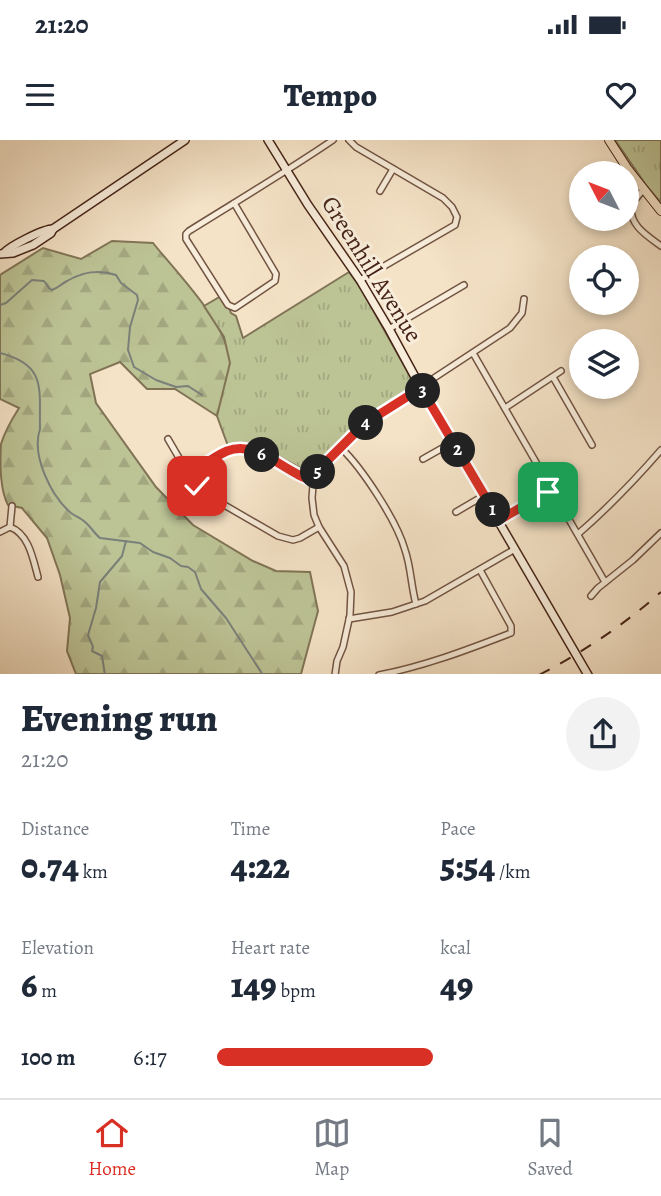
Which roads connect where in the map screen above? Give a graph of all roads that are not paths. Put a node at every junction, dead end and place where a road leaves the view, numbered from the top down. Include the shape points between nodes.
1 (185, 140) edge
2 (268, 140) edge
3 (333, 140) edge
4 (349, 140) edge
5 (609, 140) edge
6 (393, 169) junction
7 (287, 172) junction
8 (643, 190) junction
9 (380, 191) dead end
10 (234, 203) junction
11 (661, 211) edge
12 (661, 246) edge
13 (1, 251) edge
14 (360, 281) junction
15 (464, 285) dead end
16 (524, 299) dead end
17 (389, 330) junction
18 (473, 353) junction
19 (561, 371) dead end
20 (552, 377) junction
21 (421, 388) junction
22 (505, 408) junction
23 (168, 439) dead end
24 (453, 442) junction
25 (592, 445) dead end
26 (341, 448) junction
27 (661, 450) edge
28 (423, 459) dead end
29 (189, 475) junction
30 (315, 481) junction
31 (552, 490) junction
32 (485, 495) junction
33 (12, 506) dead end
34 (456, 512) dead end
35 (499, 520) junction
36 (10, 527) junction
37 (319, 527) junction
38 (0, 532) edge
39 (661, 533) edge
40 (578, 534) junction
41 (515, 549) junction
42 (480, 570) junction
43 (38, 577) dead end
44 (605, 582) junction
45 (591, 596) dead end
46 (416, 604) junction
47 (349, 619) junction
48 (335, 674) edge
49 (379, 674) edge
50 (588, 674) edge

1 - 13 street via 33,245 13,253
2 - 7 street, Greenhill Avenue
3 - 7 street
4 - 6 street
5 - 8 main road
6 - 9 street
6 - 14 street via 448,202 457,222
7 - 10 street
7 - 14 street, Greenhill Avenue
8 - 11 main road
8 - 12 street via 631,205 632,219
10 - 10 street via 189,231 186,239 228,305 235,308 277,278
14 - 17 street, Greenhill Avenue
15 - 17 street
16 - 18 street via 522,313 510,328
17 - 21 street, Greenhill Avenue
18 - 21 street
18 - 22 street
19 - 20 street
20 - 22 street
20 - 25 street
21 - 24 street, Greenhill Avenue
21 - 26 street via 364,424
22 - 31 street
23 - 29 street
24 - 28 street
24 - 32 street, Greenhill Avenue
26 - 30 street
26 - 46 street via 363,473 398,532
27 - 40 street
29 - 30 street via 226,452 246,449
29 - 37 street via 207,495 283,539 300,538
30 - 37 street via 313,506
31 - 35 street
31 - 40 street
32 - 34 street
32 - 35 street, Greenhill Avenue
33 - 36 street
35 - 41 street, Greenhill Avenue
36 - 38 street
36 - 43 street via 29,547
37 - 47 street via 346,571
39 - 44 street
40 - 44 street
41 - 42 street
41 - 50 street, Greenhill Avenue
42 - 46 street
42 - 49 street via 511,634 440,660
44 - 45 street
46 - 47 street
47 - 48 street

